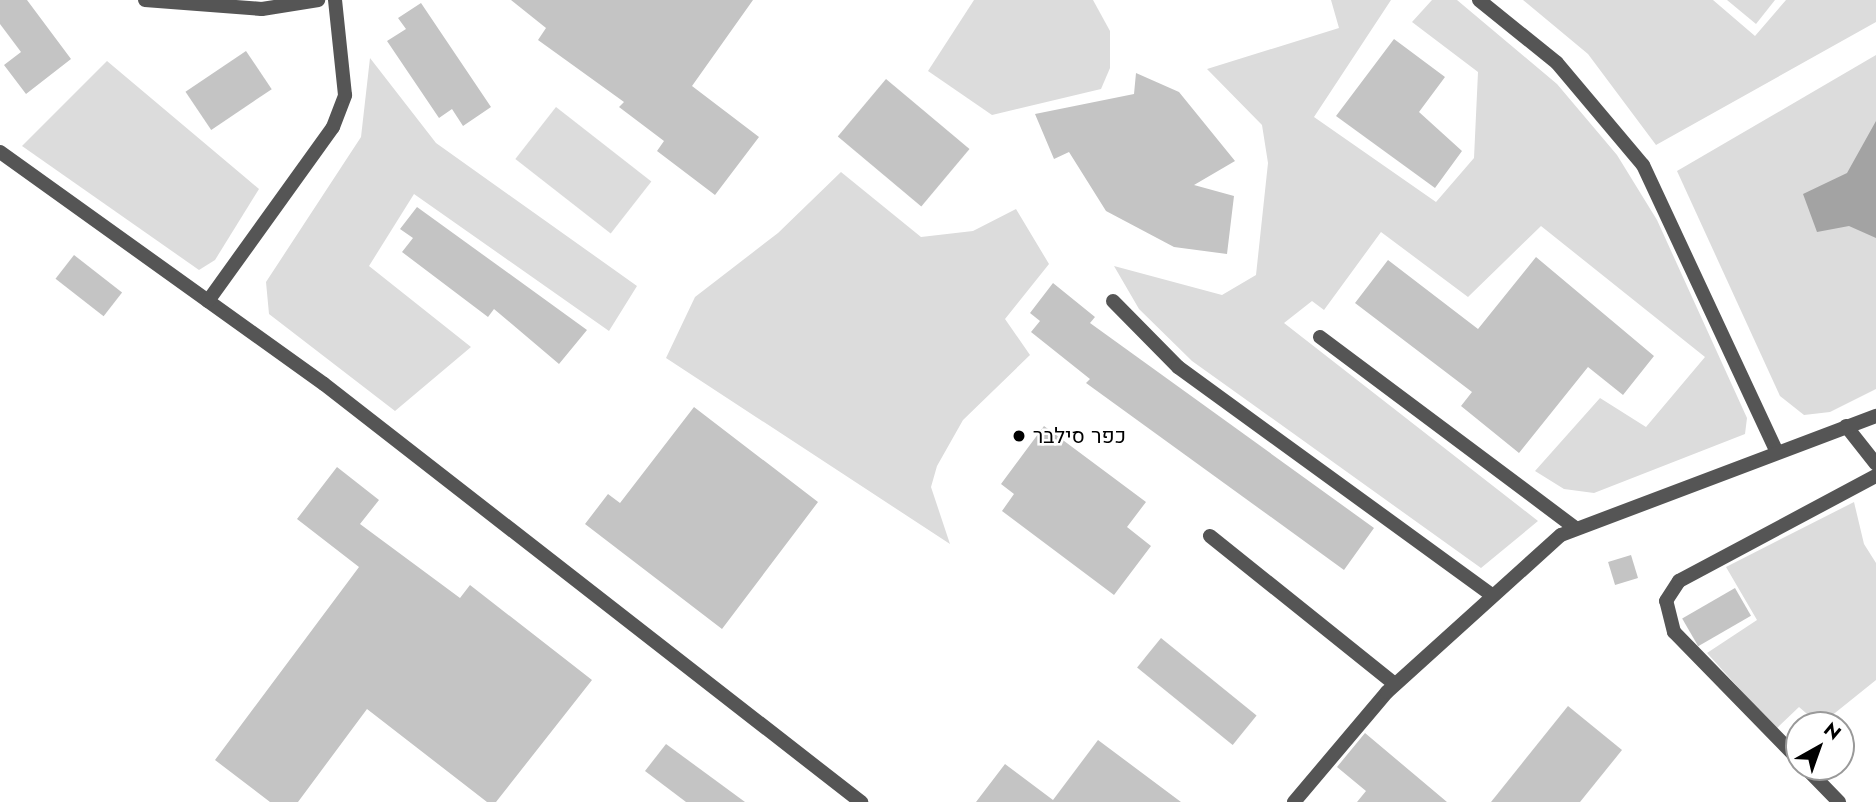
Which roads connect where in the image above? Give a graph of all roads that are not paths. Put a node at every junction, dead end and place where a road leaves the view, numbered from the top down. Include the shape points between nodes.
1 (145, 0) edge
2 (318, 0) edge
3 (335, 0) edge
4 (1479, 0) edge
5 (0, 152) edge
6 (208, 301) junction
7 (1113, 301) dead end
8 (1320, 337) dead end
9 (1876, 415) edge
10 (1846, 426) junction
11 (1777, 452) junction
12 (1876, 464) edge
13 (1876, 476) edge
14 (1575, 528) junction
15 (1210, 536) dead end
16 (1492, 595) junction
17 (1395, 684) junction
18 (1785, 747) edge
19 (1819, 781) edge
20 (861, 802) edge
21 (1294, 802) edge
22 (1839, 802) edge

1 - 2 street via 262,9
3 - 6 street via 345,85 333,127
4 - 11 street via 1557,63 1643,165
5 - 6 street
6 - 20 street via 399,441
7 - 16 street via 1178,367
8 - 14 street
9 - 10 street
10 - 11 street
10 - 12 street
11 - 14 street
13 - 18 street via 1679,581 1666,601 1674,632
14 - 16 street via 1526,560
15 - 17 street
16 - 17 street
17 - 21 street
19 - 22 street

